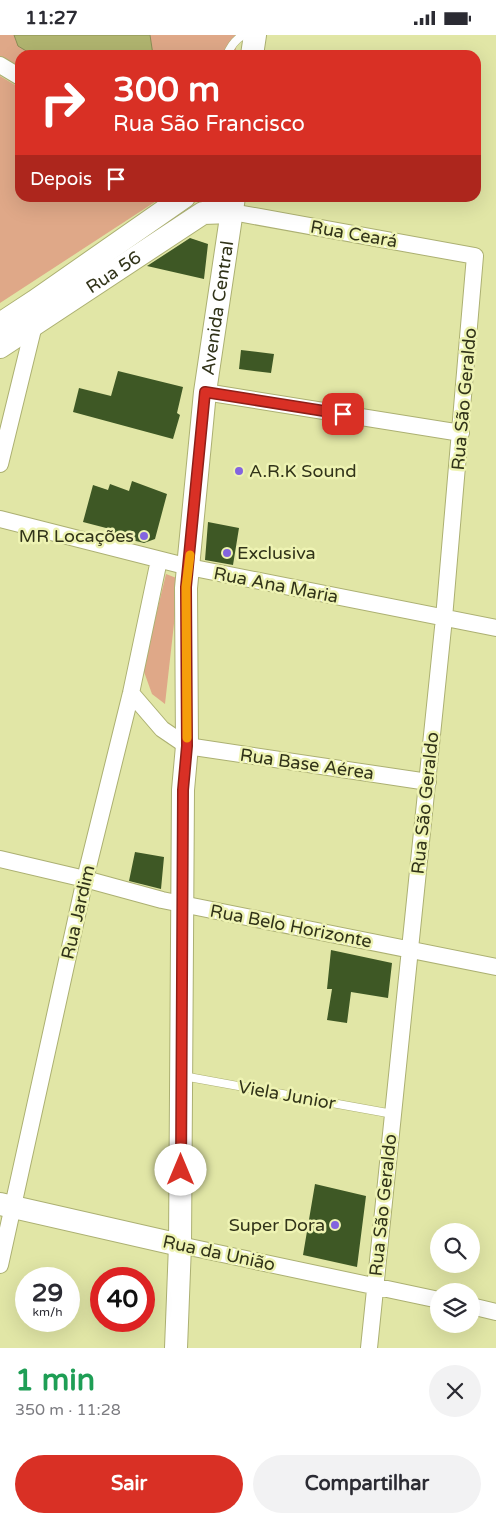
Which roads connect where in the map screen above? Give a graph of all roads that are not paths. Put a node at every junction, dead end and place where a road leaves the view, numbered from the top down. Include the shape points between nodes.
1 (242, 35) edge
2 (255, 35) edge
3 (229, 50) edge
4 (253, 50) edge
5 (0, 65) edge
6 (15, 74) edge
7 (177, 202) edge
8 (233, 205) edge
9 (475, 256) joint
10 (0, 324) edge
11 (34, 325) junction
12 (0, 347) edge
13 (205, 392) junction
14 (461, 433) junction
15 (0, 465) edge
16 (0, 519) edge
17 (159, 560) junction
18 (189, 567) junction
19 (444, 618) junction
20 (496, 628) edge
21 (131, 693) junction
22 (187, 746) junction
23 (428, 782) junction
24 (0, 859) edge
25 (85, 879) junction
26 (183, 905) junction
27 (410, 950) junction
28 (496, 967) edge
29 (181, 1076) junction
30 (393, 1114) junction
31 (7, 1205) edge
32 (180, 1245) junction
33 (0, 1265) edge
34 (375, 1286) junction
35 (430, 1298) edge
36 (480, 1308) edge
37 (496, 1312) edge
38 (176, 1348) edge
39 (368, 1348) edge

1 - 3 lane
2 - 4 street
5 - 6 street
7 - 10 street, Rua 56
8 - 9 street, Rua Ceará
8 - 11 street, Rua 56 via 203,213
8 - 13 street, Avenida Central
9 - 14 street, Rua São Geraldo
11 - 12 street, Rua 56
11 - 15 street
13 - 14 street
13 - 18 street, Avenida Central
14 - 19 street, Rua São Geraldo
16 - 17 street, Rua Ana Maria
17 - 18 street, Rua Ana Maria
17 - 21 street, Rua Jardim
18 - 19 street, Rua Ana Maria
18 - 22 street, Avenida Central via 186,587
19 - 20 street, Rua Ana Maria
19 - 23 street, Rua São Geraldo
21 - 22 street via 162,729
21 - 25 street, Rua Jardim
22 - 23 street, Rua Base Aérea
22 - 26 street, Avenida Central via 183,790
23 - 27 street, Rua São Geraldo
24 - 25 street, Rua Belo Horizonte
25 - 26 street, Rua Belo Horizonte
25 - 31 street, Rua Jardim
26 - 27 street, Rua Belo Horizonte
26 - 29 street, Avenida Central
27 - 28 street, Rua Belo Horizonte
27 - 30 street, Rua São Geraldo
29 - 30 lane, Viela Junior
29 - 32 street, Avenida Central
30 - 34 street, Rua São Geraldo
31 - 32 street, Rua da União
31 - 33 street, Rua Jardim
32 - 34 street, Rua da União
32 - 38 street, Avenida Central
34 - 35 street, Rua da União
34 - 39 street, Rua São Geraldo
36 - 37 street

